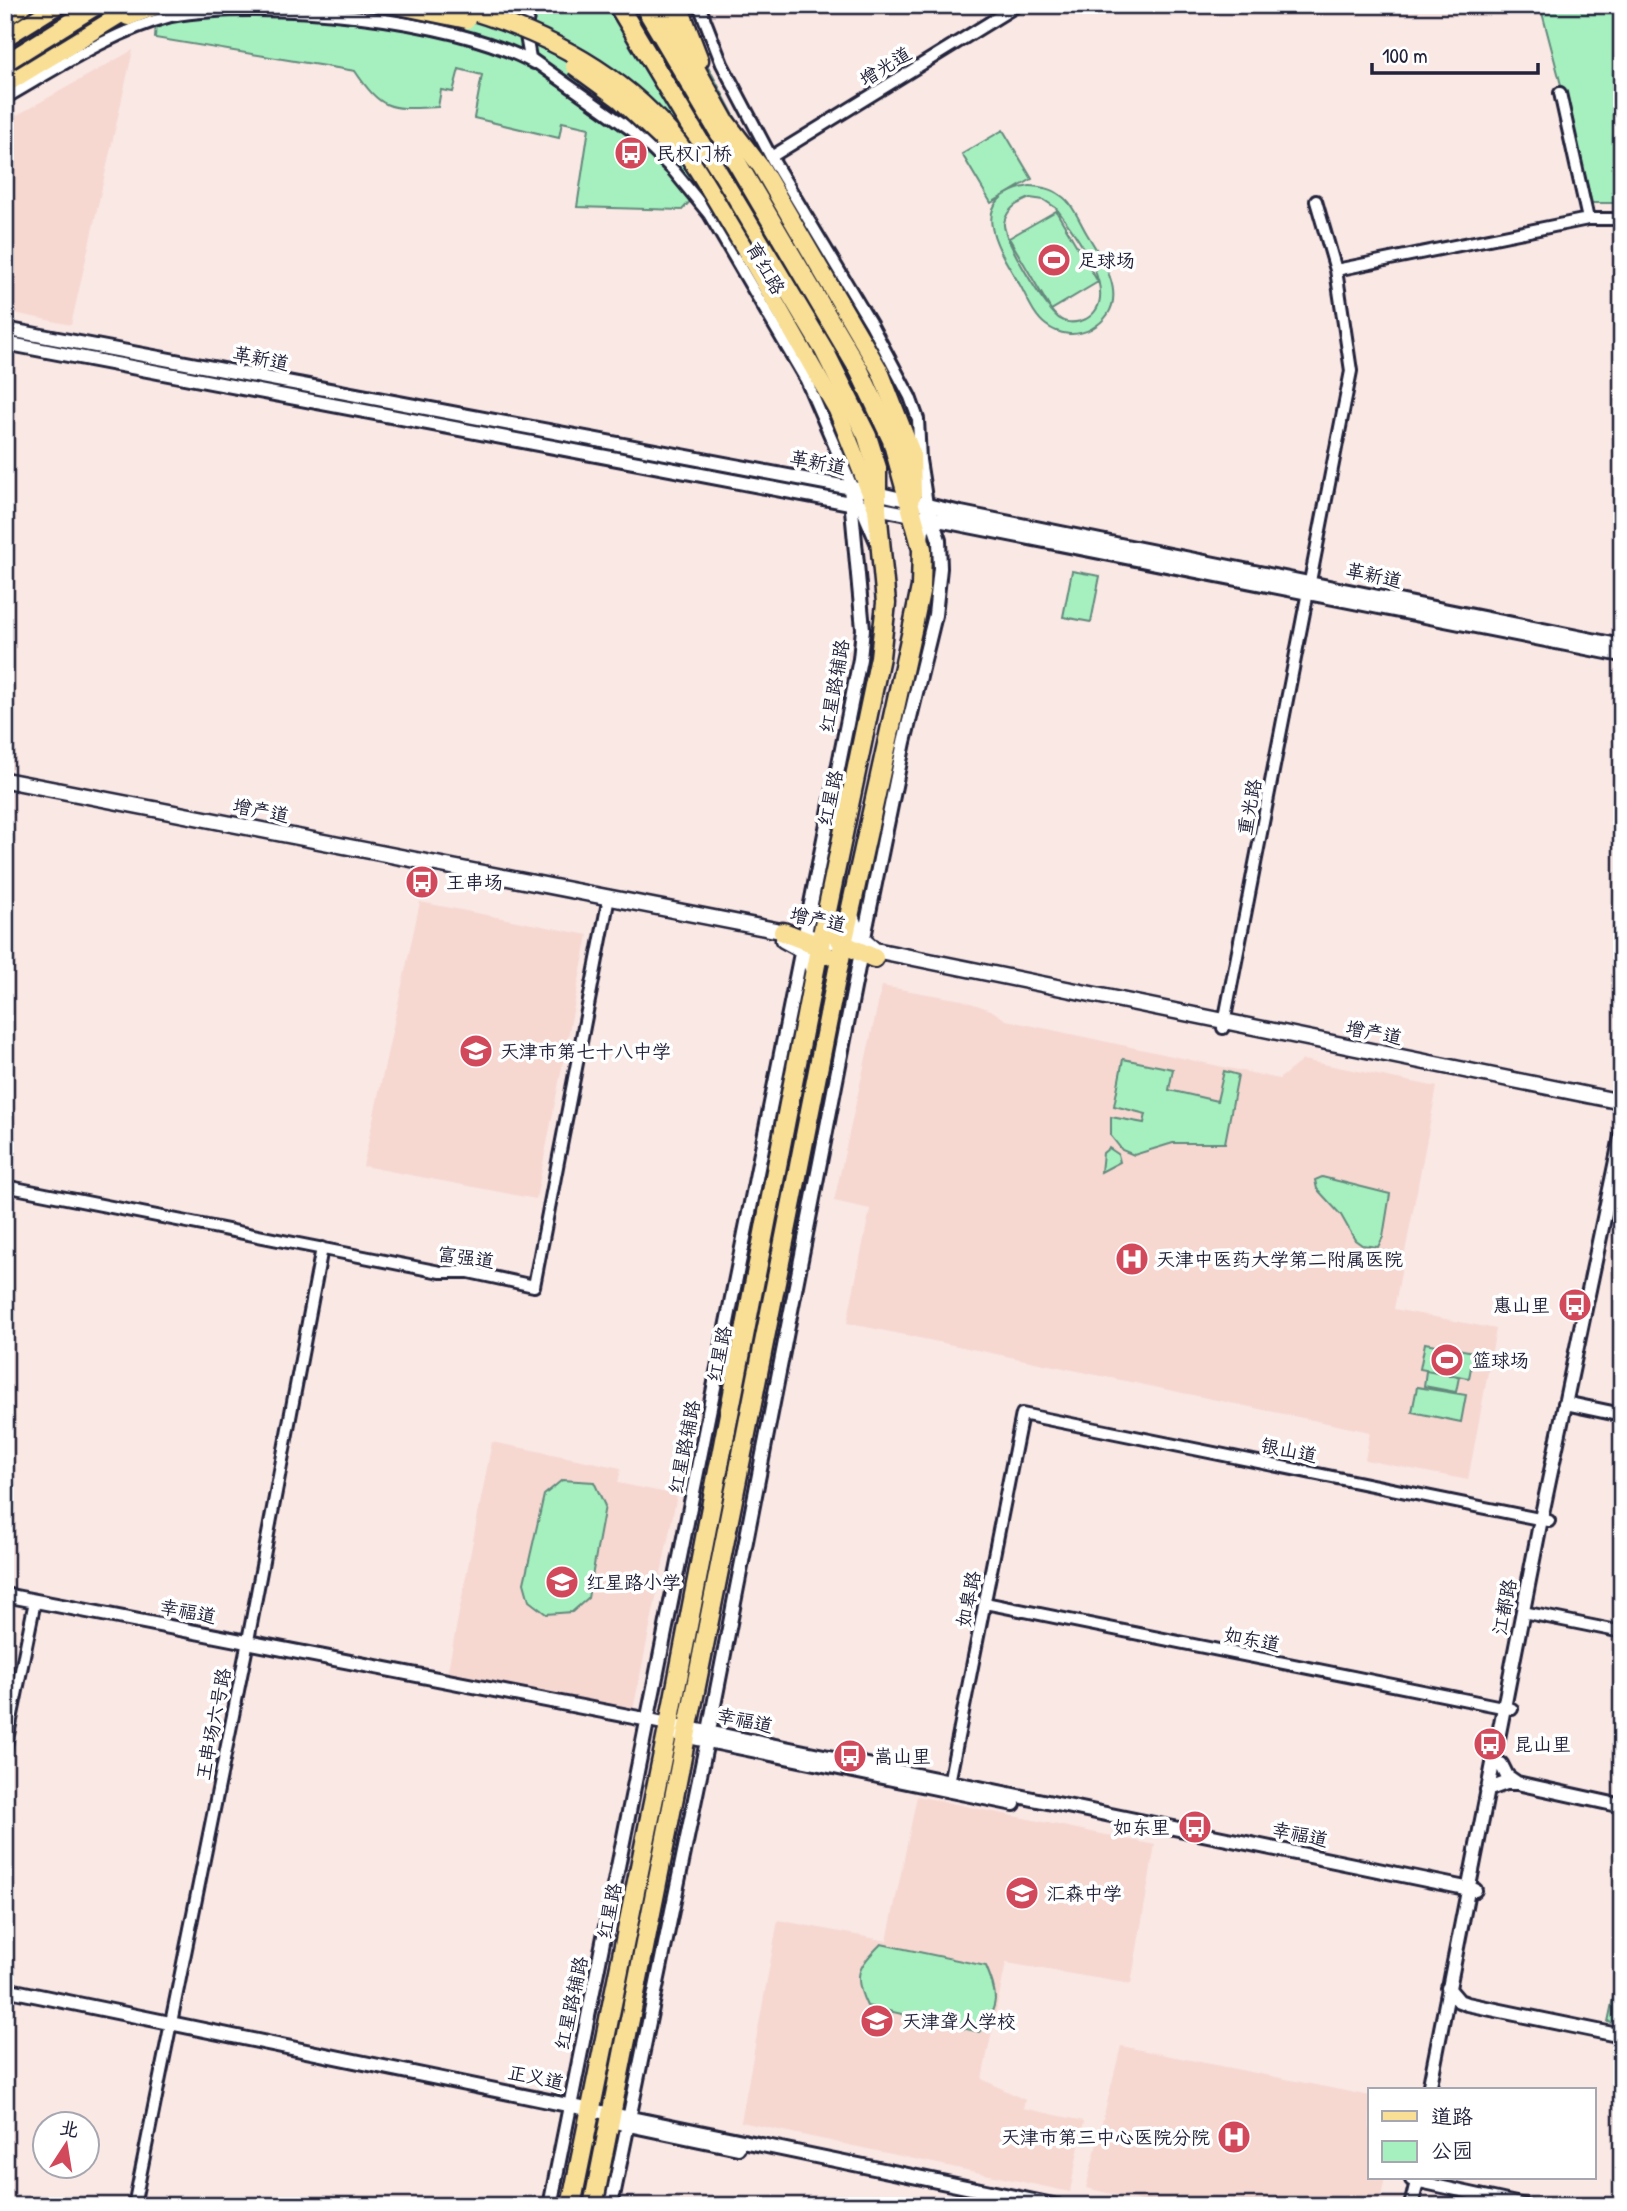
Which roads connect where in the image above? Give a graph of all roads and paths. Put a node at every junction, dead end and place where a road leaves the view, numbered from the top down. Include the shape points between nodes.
1 (24, 5) edge
2 (58, 5) edge
3 (98, 5) edge
4 (136, 5) edge
5 (159, 5) edge
6 (394, 5) edge
7 (450, 5) edge
8 (531, 5) edge
9 (537, 5) edge
10 (618, 5) edge
11 (644, 5) edge
12 (661, 5) edge
13 (679, 5) edge
14 (699, 5) edge
15 (1017, 5) edge
16 (5, 18) edge
17 (525, 37) junction
18 (5, 38) edge
19 (79, 41) junction
20 (500, 47) junction
21 (5, 63) edge
22 (537, 65) junction
23 (5, 85) edge
24 (1560, 93) dead end
25 (5, 98) edge
26 (725, 120) junction
27 (771, 157) junction
28 (703, 182) junction
29 (1317, 201) dead end
30 (1588, 219) junction
31 (1622, 219) edge
32 (1336, 270) junction
33 (5, 329) edge
34 (5, 343) edge
35 (816, 354) junction
36 (850, 488) junction
37 (867, 500) junction
38 (920, 509) junction
39 (1310, 587) junction
40 (1622, 646) edge
41 (1622, 655) edge
42 (5, 780) edge
43 (5, 788) edge
44 (608, 901) junction
45 (783, 935) joint
46 (840, 948) junction
47 (836, 977) junction
48 (1223, 1024) junction
49 (1622, 1102) edge
50 (1622, 1108) edge
51 (1622, 1132) edge
52 (1622, 1168) edge
53 (5, 1186) edge
54 (322, 1248) junction
55 (1569, 1404) junction
56 (1022, 1414) joint
57 (1622, 1415) edge
58 (1545, 1520) junction
59 (5, 1595) edge
60 (985, 1603) junction
61 (5, 1604) edge
62 (34, 1605) junction
63 (1527, 1612) junction
64 (1622, 1632) edge
65 (247, 1646) junction
66 (1508, 1708) junction
67 (648, 1724) junction
68 (668, 1728) junction
69 (689, 1733) junction
70 (707, 1737) junction
71 (5, 1750) edge
72 (1501, 1764) junction
73 (1517, 1783) junction
74 (949, 1786) junction
75 (1492, 1788) junction
76 (1622, 1806) edge
77 (1465, 1890) junction
78 (5, 1989) edge
79 (1451, 1993) junction
80 (5, 1997) edge
81 (1467, 2004) junction
82 (1451, 2011) junction
83 (170, 2026) junction
84 (1622, 2036) edge
85 (1429, 2088) edge
86 (1435, 2088) edge
87 (570, 2108) junction
88 (591, 2112) junction
89 (619, 2119) junction
90 (1414, 2180) edge
91 (1414, 2180) edge
92 (1418, 2180) edge
93 (134, 2206) edge
94 (550, 2206) edge
95 (571, 2206) edge
96 (593, 2206) edge
97 (611, 2206) edge
98 (1020, 2206) edge
99 (1058, 2206) edge
100 (1405, 2206) edge
101 (1412, 2206) edge
102 (1530, 2206) edge

1 - 16 main road
2 - 18 main road
3 - 21 main road
4 - 19 main road
5 - 19 main road
6 - 28 main road, bridge via 473,21 549,51 619,99
7 - 28 main road, bridge via 542,37 598,69 664,125
8 - 17 street
9 - 17 street
10 - 35 highway, 育红路
11 - 38 highway, 育红路 via 868,386
12 - 26 main road
13 - 26 main road
14 - 27 street via 722,64
15 - 27 street, 增光道
17 - 20 street
17 - 22 street via 527,51
19 - 23 main road
20 - 22 street, 育红路
20 - 25 street, 育红路 via 404,23 272,6 201,10 111,38
22 - 36 street, 育红路 via 633,131 709,214 806,380
24 - 30 street
26 - 38 main road via 761,167 880,370 907,435 912,453 910,476
27 - 38 street via 910,397 918,419
28 - 35 main road, bridge
29 - 32 street, 重光路
30 - 31 street
30 - 32 street
32 - 39 street, 重光路 via 1351,371
33 - 36 street, 革新道
34 - 37 street, 革新道
35 - 37 highway, 育红路 via 874,452
36 - 37 street, 革新道
37 - 38 street, 革新道
37 - 46 street, 红星路辅路 via 862,645
37 - 46 highway, 红星路 via 881,554 886,603 828,905
38 - 39 street, 革新道
38 - 46 highway, 红星路 via 919,600
38 - 46 street, 红星路辅路 via 940,568 935,615 904,743
39 - 40 street, 革新道
39 - 41 street, 革新道
39 - 48 street, 重光路
42 - 44 main road, 增产道
43 - 44 main road, 增产道
44 - 45 main road, 增产道
44 - 54 street, 富强道 via 534,1286
45 - 46 highway
46 - 47 highway
46 - 47 highway via 848,963
46 - 48 main road, 增产道
46 - 67 street, 红星路辅路
46 - 68 highway, 红星路 via 814,973
46 - 70 street, 红星路辅路
47 - 69 highway
48 - 49 main road, 增产道
48 - 50 main road, 增产道
51 - 55 street, 江都路
52 - 55 street, 江都路
53 - 54 street, 富强道
54 - 65 street, 王串场六号路
55 - 57 street
55 - 58 street, 江都路
56 - 58 street, 银山道
56 - 60 street, 如皋路
58 - 63 street, 江都路
59 - 62 street, 幸福道
60 - 66 street, 如东道
60 - 74 street, 如皋路
61 - 62 street, 幸福道
62 - 65 street, 幸福道
62 - 71 street
63 - 64 street
63 - 66 street, 江都路
65 - 67 street, 幸福道
65 - 83 street, 王串场六号路
66 - 72 street, 江都路
66 - 75 street, 江都路
67 - 68 street, 幸福道
67 - 87 street, 红星路辅路
68 - 69 street, 幸福道
68 - 88 highway, 红星路
69 - 70 street, 幸福道
69 - 89 highway
70 - 74 street, 幸福道
70 - 89 street, 红星路辅路
72 - 73 street
72 - 75 street, 江都路
73 - 75 street
73 - 76 street
74 - 77 street, 幸福道
75 - 77 street, 江都路 via 1475,1872
77 - 79 street, 江都路
78 - 83 street, 正义道
79 - 81 street
79 - 82 street, 江都路
79 - 85 street, 江都路
80 - 83 street, 正义道
81 - 82 street
81 - 84 street
82 - 86 street, 江都路
83 - 87 street, 正义道
83 - 93 street, 王串场六号路
87 - 88 street, 正义道
87 - 94 street, 红星路辅路
88 - 89 street, 正义道
88 - 95 highway, 红星路
89 - 96 highway
89 - 97 street, 红星路辅路
89 - 98 street, 正义道
89 - 99 street, 正义道
90 - 100 street
91 - 101 street
92 - 102 street

